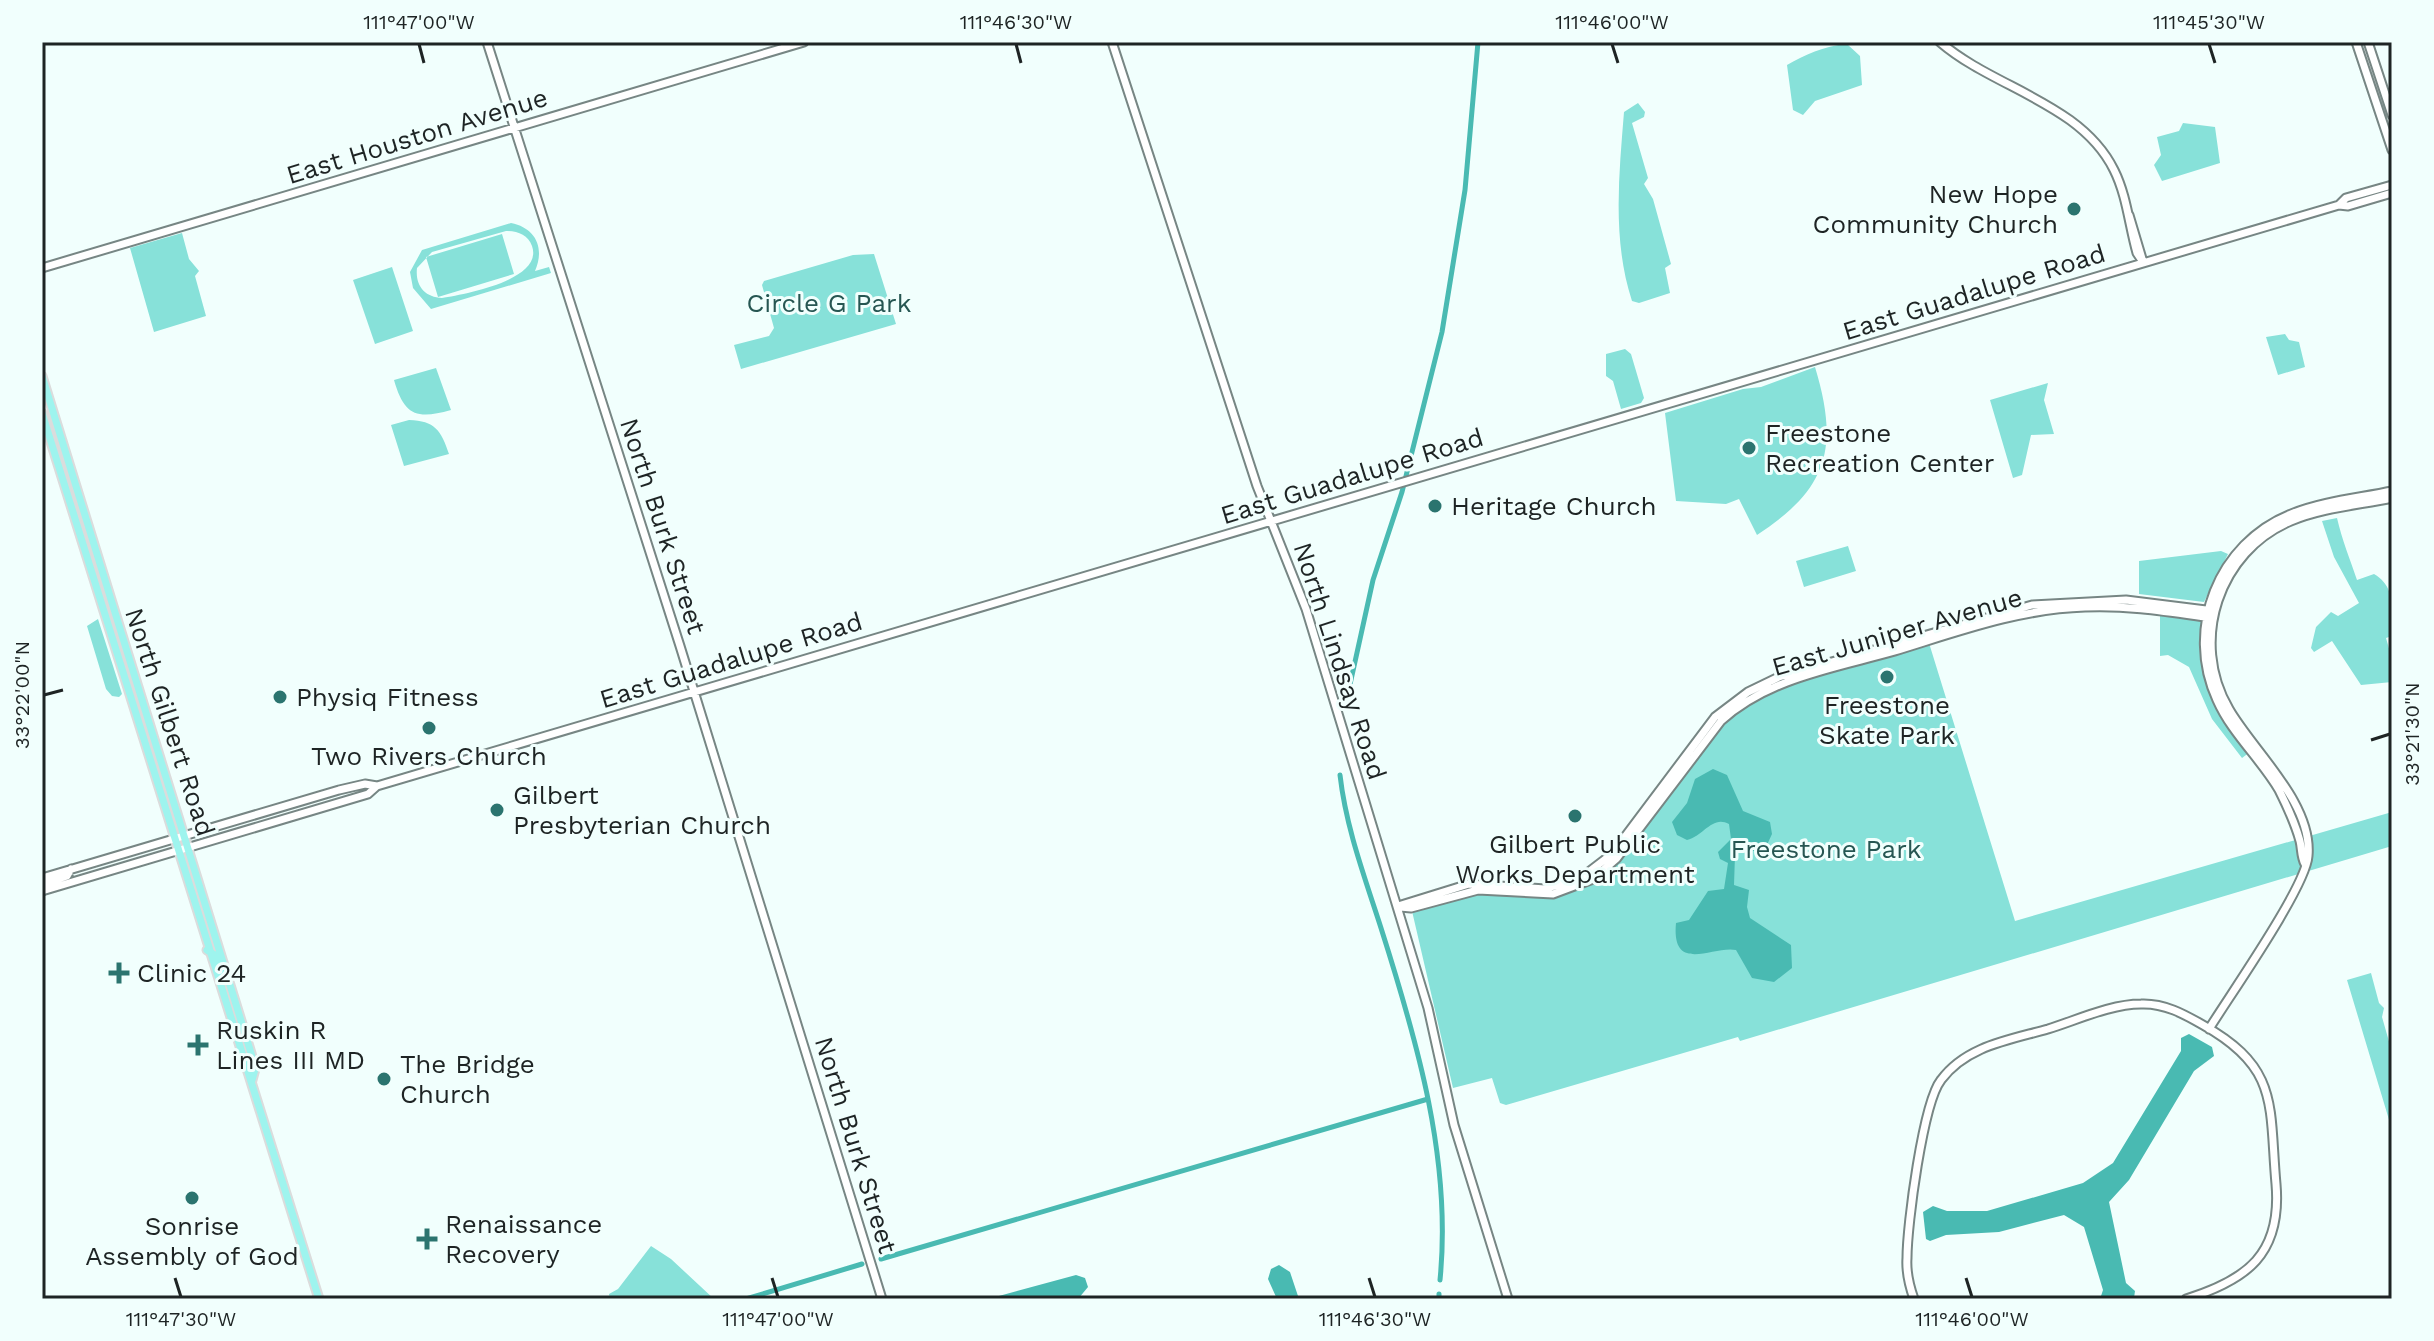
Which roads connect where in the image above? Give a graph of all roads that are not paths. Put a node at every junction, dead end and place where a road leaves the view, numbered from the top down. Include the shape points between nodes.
1 (487, 42) edge
2 (804, 42) edge
3 (1112, 42) edge
4 (1940, 42) edge
5 (2356, 42) edge
6 (2368, 42) edge
7 (2392, 115) edge
8 (515, 127) junction
9 (2392, 150) edge
10 (2392, 185) edge
11 (2392, 193) edge
12 (2339, 205) junction
13 (2143, 262) junction
14 (42, 268) edge
15 (42, 376) edge
16 (42, 413) edge
17 (59, 433) junction
18 (49, 436) junction
19 (2392, 491) edge
20 (2392, 498) edge
21 (1271, 521) junction
22 (99, 596) junction
23 (2210, 614) junction
24 (117, 620) junction
25 (695, 692) junction
26 (377, 786) junction
27 (179, 837) junction
28 (183, 849) junction
29 (71, 869) junction
30 (42, 878) edge
31 (42, 891) edge
32 (1398, 906) junction
33 (207, 950) junction
34 (228, 979) junction
35 (2209, 1029) junction
36 (252, 1080) junction
37 (319, 1299) edge
38 (882, 1299) edge
39 (1508, 1299) edge
40 (1914, 1299) edge
41 (2186, 1299) edge

1 - 8 street, North Burk Street
2 - 8 street, East Houston Avenue
3 - 21 street, North Lindsay Road
4 - 13 street via 2083,131 2113,168
5 - 9 street
6 - 7 street
8 - 14 street, East Houston Avenue
8 - 25 street, North Burk Street
10 - 12 street, East Guadalupe Road via 2346,198
11 - 12 street, East Guadalupe Road
12 - 13 street, East Guadalupe Road
13 - 21 street, East Guadalupe Road
15 - 17 main road, North Gilbert Road
16 - 18 main road, North Gilbert Road
17 - 18 main road
17 - 24 main road, North Gilbert Road
18 - 22 main road, North Gilbert Road
19 - 23 street via 2309,508 2268,525 2228,564
20 - 23 street via 2304,516 2267,534 2234,567
21 - 25 street, East Guadalupe Road
21 - 32 street, North Lindsay Road via 1306,609
22 - 24 main road
22 - 27 main road, North Gilbert Road
23 - 32 street, East Juniper Avenue via 2067,608 1994,620 1779,677 1739,698 1706,727 1608,858 1582,877 1545,889 1469,884
23 - 35 street via 2204,647 2213,691 2228,721 2277,787 2303,838 2305,864 2296,889
24 - 27 main road, North Gilbert Road
25 - 26 street, East Guadalupe Road
25 - 38 street, North Burk Street
26 - 27 street, East Guadalupe Road via 365,784
26 - 28 street, East Guadalupe Road via 368,794
27 - 28 main road, North Gilbert Road
27 - 28 main road, North Gilbert Road
27 - 29 street, East Guadalupe Road
28 - 31 street, East Guadalupe Road
28 - 33 main road, North Gilbert Road
28 - 34 main road, North Gilbert Road
29 - 30 street, East Guadalupe Road
29 - 31 street
32 - 39 street, North Lindsay Road via 1454,1125
33 - 34 main road
33 - 36 main road, North Gilbert Road
34 - 36 main road, North Gilbert Road via 255,1069
35 - 40 street via 2176,1010 2141,1004 1983,1047 1957,1063 1939,1082 1925,1117 1906,1255
35 - 41 street via 2248,1056 2265,1085 2277,1206 2269,1242 2245,1275
36 - 37 main road, North Gilbert Road

